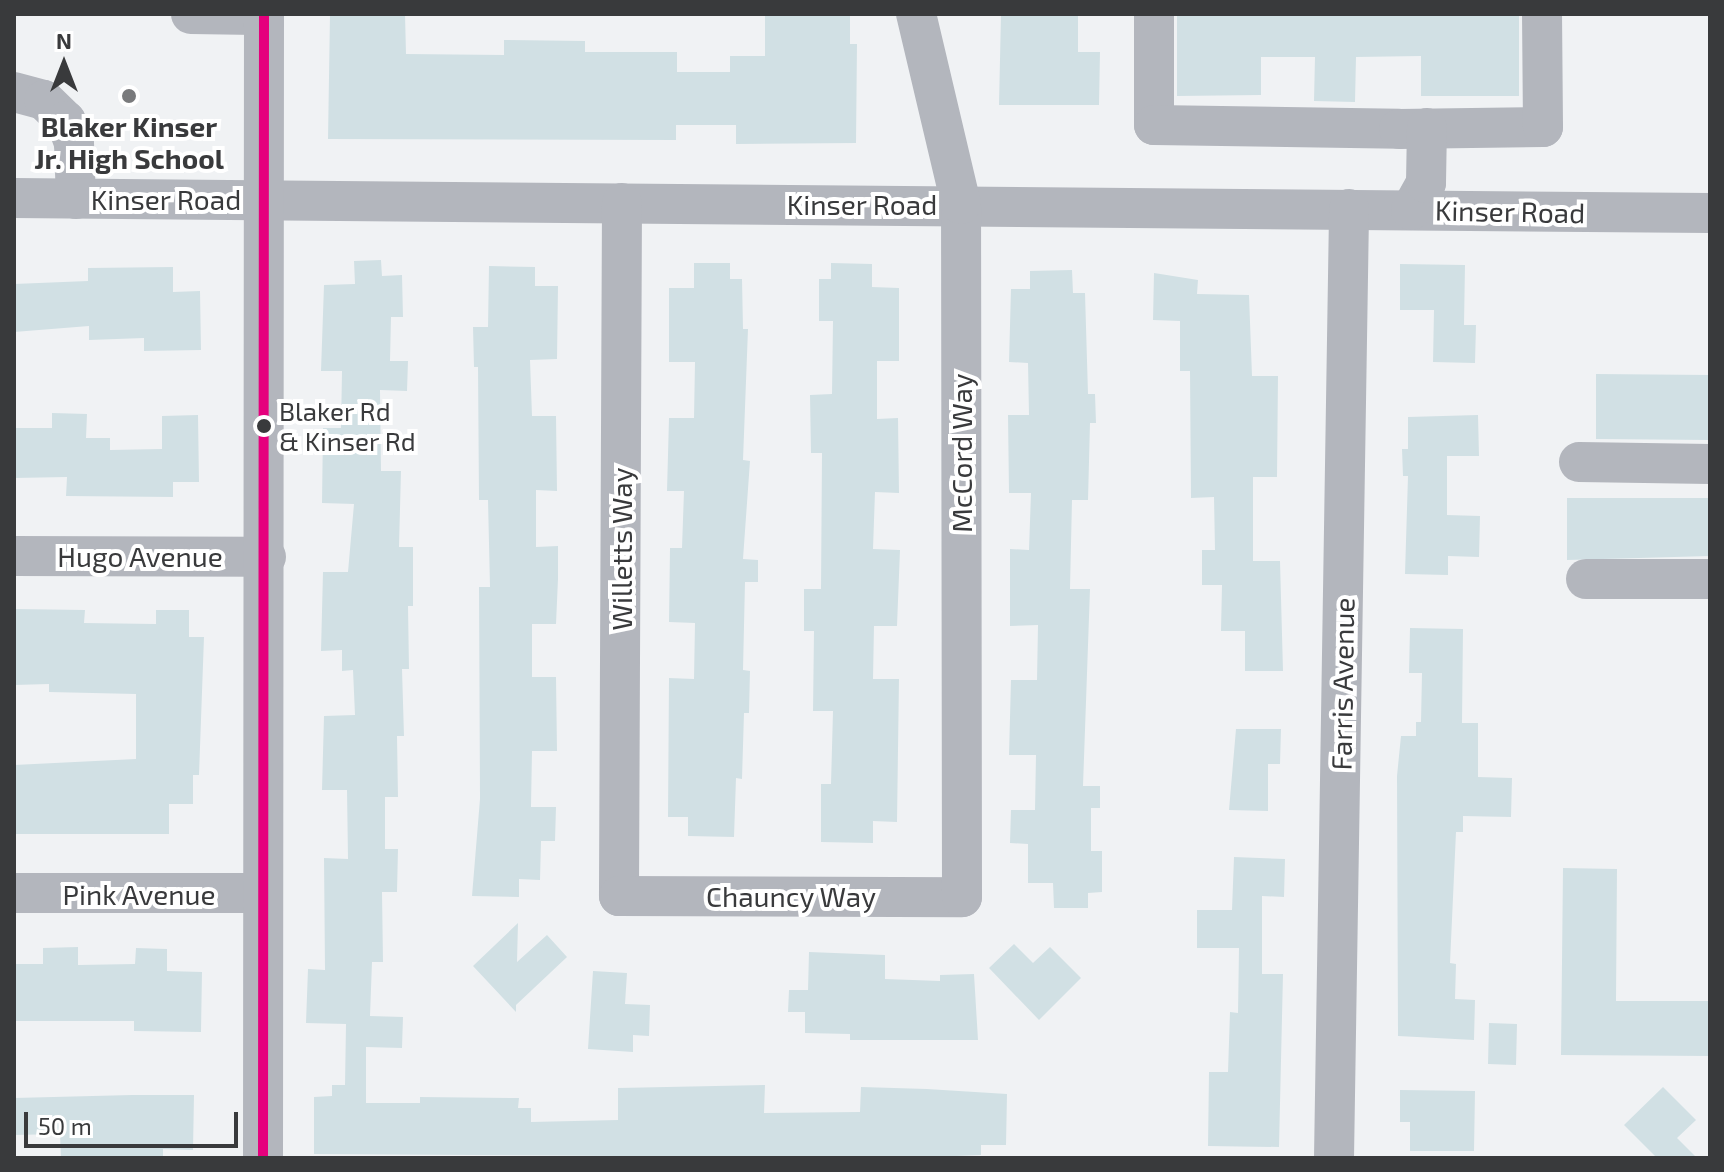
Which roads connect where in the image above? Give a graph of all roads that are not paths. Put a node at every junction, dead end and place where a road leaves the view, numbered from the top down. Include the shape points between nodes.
1 (191, 14) edge
2 (916, 14) edge
3 (1154, 14) edge
4 (1542, 14) edge
5 (264, 15) edge
6 (14, 92) edge
7 (1413, 128) junction
8 (14, 198) edge
9 (76, 199) junction
10 (265, 200) junction
11 (622, 203) junction
12 (961, 204) junction
13 (1349, 209) junction
14 (1411, 210) junction
15 (1710, 213) edge
16 (1579, 462) dead end
17 (1710, 464) edge
18 (14, 556) edge
19 (266, 557) junction
20 (1586, 579) dead end
21 (1710, 579) edge
22 (14, 893) edge
23 (263, 893) junction
24 (619, 896) joint
25 (962, 897) joint
26 (263, 1158) edge
27 (1334, 1158) edge

1 - 5 street
2 - 12 street, McCord Way
3 - 7 street via 1154,125
4 - 7 street via 1543,127
5 - 10 street
6 - 9 street via 44,100 66,121 74,143
7 - 14 street via 1399,183
8 - 9 street, Kinser Road
9 - 10 street, Kinser Road
10 - 11 street, Kinser Road
10 - 19 street
11 - 12 street, Kinser Road
11 - 24 street, Willetts Way
12 - 13 street, Kinser Road
12 - 25 street, McCord Way
13 - 14 street, Kinser Road
13 - 27 street, Farris Avenue
14 - 15 street, Kinser Road
16 - 17 street
18 - 19 street, Hugo Avenue
19 - 23 street
20 - 21 street
22 - 23 street, Pink Avenue
23 - 26 street
24 - 25 street, Chauncy Way

